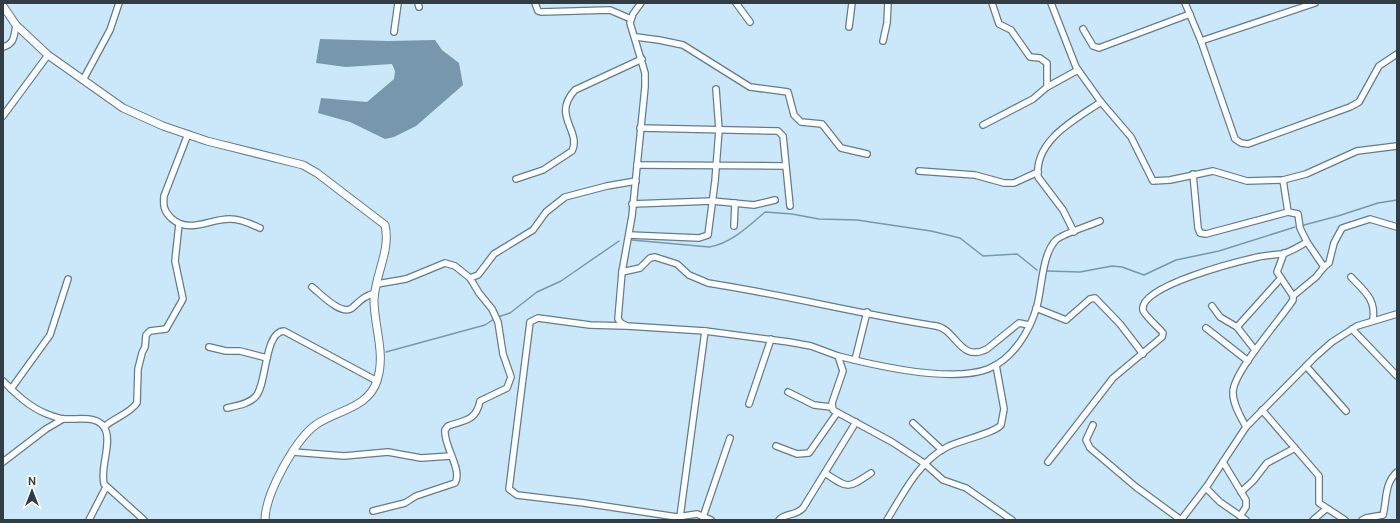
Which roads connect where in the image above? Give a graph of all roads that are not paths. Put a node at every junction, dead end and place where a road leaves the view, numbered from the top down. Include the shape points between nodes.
1 (119, 3) edge
2 (398, 3) edge
3 (535, 3) edge
4 (641, 3) edge
5 (736, 3) edge
6 (852, 3) edge
7 (888, 3) edge
8 (992, 3) edge
9 (1051, 3) edge
10 (1185, 3) edge
11 (1315, 3) edge
12 (3, 6) edge
13 (1190, 14) junction
14 (631, 18) junction
15 (750, 22) dead end
16 (16, 25) junction
17 (849, 27) dead end
18 (1083, 29) dead end
19 (394, 32) dead end
20 (636, 38) junction
21 (883, 41) dead end
22 (1201, 41) junction
23 (3, 47) edge
24 (1397, 54) edge
25 (48, 55) junction
26 (642, 59) junction
27 (1078, 70) junction
28 (83, 80) junction
29 (1047, 87) junction
30 (716, 89) dead end
31 (1102, 102) junction
32 (3, 116) edge
33 (983, 125) dead end
34 (640, 128) junction
35 (718, 130) junction
36 (188, 134) junction
37 (1397, 146) edge
38 (867, 154) dead end
39 (637, 165) junction
40 (715, 166) junction
41 (785, 166) junction
42 (919, 171) dead end
43 (1038, 172) junction
44 (1193, 174) junction
45 (516, 179) dead end
46 (1283, 180) junction
47 (636, 181) junction
48 (775, 200) dead end
49 (712, 201) junction
50 (735, 203) junction
51 (632, 204) junction
52 (790, 206) dead end
53 (1288, 212) junction
54 (1100, 221) dead end
55 (179, 224) junction
56 (734, 226) dead end
57 (1397, 227) edge
58 (260, 228) dead end
59 (1074, 232) junction
60 (629, 235) junction
61 (1307, 242) junction
62 (1284, 253) junction
63 (1324, 267) junction
64 (622, 272) junction
65 (1351, 277) dead end
66 (470, 278) junction
67 (1281, 278) junction
68 (68, 280) dead end
69 (377, 284) junction
70 (312, 288) dead end
71 (375, 293) junction
72 (1293, 296) junction
73 (1212, 306) dead end
74 (1036, 308) junction
75 (867, 312) junction
76 (1397, 314) edge
77 (1373, 320) junction
78 (1029, 325) junction
79 (627, 326) junction
80 (1238, 327) junction
81 (1206, 328) dead end
82 (1352, 329) junction
83 (705, 331) junction
84 (771, 339) junction
85 (208, 347) dead end
86 (1140, 350) junction
87 (1255, 350) junction
88 (838, 356) junction
89 (267, 358) junction
90 (855, 360) junction
91 (1248, 361) junction
92 (996, 365) junction
93 (1306, 366) junction
94 (1397, 376) edge
95 (3, 381) edge
96 (377, 381) junction
97 (11, 389) junction
98 (788, 392) dead end
99 (749, 404) dead end
100 (831, 407) junction
101 (227, 408) dead end
102 (1262, 410) junction
103 (1346, 411) dead end
104 (837, 413) junction
105 (63, 419) junction
106 (856, 422) junction
107 (914, 423) dead end
108 (1093, 425) dead end
109 (104, 427) junction
110 (1246, 427) junction
111 (730, 438) dead end
112 (776, 446) dead end
113 (1295, 448) junction
114 (942, 450) junction
115 (293, 452) junction
116 (451, 456) junction
117 (3, 462) edge
118 (1048, 462) dead end
119 (1223, 462) junction
120 (924, 463) junction
121 (870, 472) dead end
122 (1397, 472) edge
123 (825, 473) junction
124 (106, 487) junction
125 (1206, 488) junction
126 (1241, 492) junction
127 (1326, 509) junction
128 (373, 511) dead end
129 (1240, 516) junction
130 (680, 517) junction
131 (703, 517) junction
132 (89, 520) edge
133 (144, 520) edge
134 (265, 520) edge
135 (711, 520) edge
136 (779, 520) edge
137 (887, 520) edge
138 (1012, 520) edge
139 (1181, 520) edge
140 (1246, 520) edge
141 (1314, 520) edge
142 (1345, 520) edge
143 (1362, 520) edge

1 - 28 street via 110,30
2 - 19 street
3 - 14 street via 541,12 610,10
4 - 14 street
5 - 15 street
6 - 17 street
7 - 21 street
8 - 29 street via 1000,24 1011,30 1030,57 1040,58 1047,63
9 - 27 street
10 - 13 street
11 - 22 street
12 - 16 street
13 - 18 street via 1099,48 1092,46
13 - 22 street
14 - 20 street via 631,28
16 - 23 street via 14,39 11,44
16 - 25 street
20 - 26 street
20 - 38 street via 683,45 750,87 788,92 796,119 806,124 822,124 841,148
22 - 24 street via 1235,139 1248,144 1322,119 1359,102 1379,66
25 - 28 street
25 - 32 street
26 - 34 street via 645,73
26 - 45 street via 575,90 569,96 565,112 574,141 575,147 572,152 543,170
27 - 29 street
27 - 31 street
28 - 36 street via 123,108
29 - 33 street via 1033,99
30 - 35 street
31 - 43 street via 1053,136 1041,158
31 - 44 street via 1132,137 1153,181
34 - 35 street
34 - 39 street
35 - 40 street
35 - 41 street via 778,131 783,136
36 - 55 street via 163,201 166,213
36 - 69 street via 232,149 303,165 382,222 386,230 387,243
37 - 46 street via 1357,151 1306,174
39 - 40 street
39 - 47 street
40 - 41 street
40 - 49 street
41 - 52 street
42 - 43 street via 975,175 1004,183 1014,183
43 - 59 street via 1038,177 1063,210
44 - 46 street via 1213,171 1247,181
44 - 53 street via 1200,233 1206,234
46 - 53 street
47 - 51 street
47 - 66 street via 565,197 546,212 534,230 494,254 478,274
48 - 50 street via 754,205
49 - 50 street
49 - 51 street
49 - 60 street via 710,230 706,237
50 - 56 street
51 - 60 street
53 - 61 street via 1298,214 1300,228
54 - 59 street
55 - 58 street via 200,225 231,219
55 - 109 street via 176,260 182,303 166,329 150,331 146,335 138,369 137,403
57 - 63 street via 1370,219 1342,228 1334,243 1329,263
59 - 74 street via 1054,242 1045,263
60 - 64 street
61 - 62 street
61 - 63 street
62 - 67 street via 1277,269 1277,274
62 - 86 street via 1260,256 1191,276 1149,298 1143,306 1144,312 1163,335
63 - 72 street
64 - 75 street via 640,268 650,258 655,257 677,264 689,275 708,283
64 - 79 street via 618,319
65 - 77 street via 1372,301
66 - 69 street via 455,266 445,263 406,278
66 - 116 street via 496,319 511,377 510,385 504,391 481,399 478,412 473,417 448,426 445,432
67 - 72 street
67 - 80 street
68 - 97 street via 50,335
69 - 71 street
70 - 71 street via 345,310 364,296
71 - 96 street via 380,356
72 - 87 street via 1290,306
73 - 80 street via 1220,317
74 - 78 street
74 - 86 street via 1066,320 1090,299 1095,298
75 - 78 street via 943,328 958,344 978,352 991,346 1016,325
75 - 90 street
76 - 77 street
77 - 82 street
78 - 92 street via 1017,346
79 - 83 street
79 - 130 street via 590,325 538,318 530,322 509,489 517,495
80 - 87 street
81 - 91 street
82 - 93 street via 1332,342
82 - 94 street
83 - 84 street
83 - 130 street
84 - 88 street via 811,346
84 - 99 street
85 - 89 street
86 - 118 street via 1113,378
87 - 91 street
88 - 90 street
88 - 100 street via 844,371
89 - 96 street via 275,335 284,331
89 - 101 street via 256,395 251,400
90 - 92 street via 939,374 977,372
91 - 110 street via 1233,391 1236,407
92 - 114 street via 1004,409 1001,425 993,431 971,437
93 - 102 street
93 - 103 street
95 - 97 street
96 - 115 street via 367,397 308,431
97 - 105 street via 34,408
98 - 100 street via 818,406
100 - 104 street
102 - 110 street
102 - 113 street
104 - 106 street
104 - 112 street via 809,453 797,454
105 - 109 street via 90,419
105 - 117 street
106 - 120 street
106 - 123 street
107 - 114 street
108 - 139 street via 1086,440 1090,448 1136,487
109 - 124 street via 107,435 103,479
110 - 119 street
111 - 131 street
113 - 126 street via 1267,463
113 - 127 street via 1319,476 1318,499
114 - 120 street
115 - 116 street via 344,456 388,452 421,458
115 - 134 street via 271,491
116 - 128 street via 457,476 455,483 416,496 404,503
119 - 125 street
119 - 126 street
120 - 137 street
120 - 138 street via 944,480 962,485
121 - 123 street via 847,486
122 - 143 street via 1386,492 1383,515
123 - 136 street via 800,512 783,516
124 - 132 street
124 - 133 street
125 - 129 street
125 - 139 street
126 - 129 street via 1247,504
127 - 141 street
127 - 142 street
129 - 140 street
130 - 131 street via 693,514
131 - 135 street

